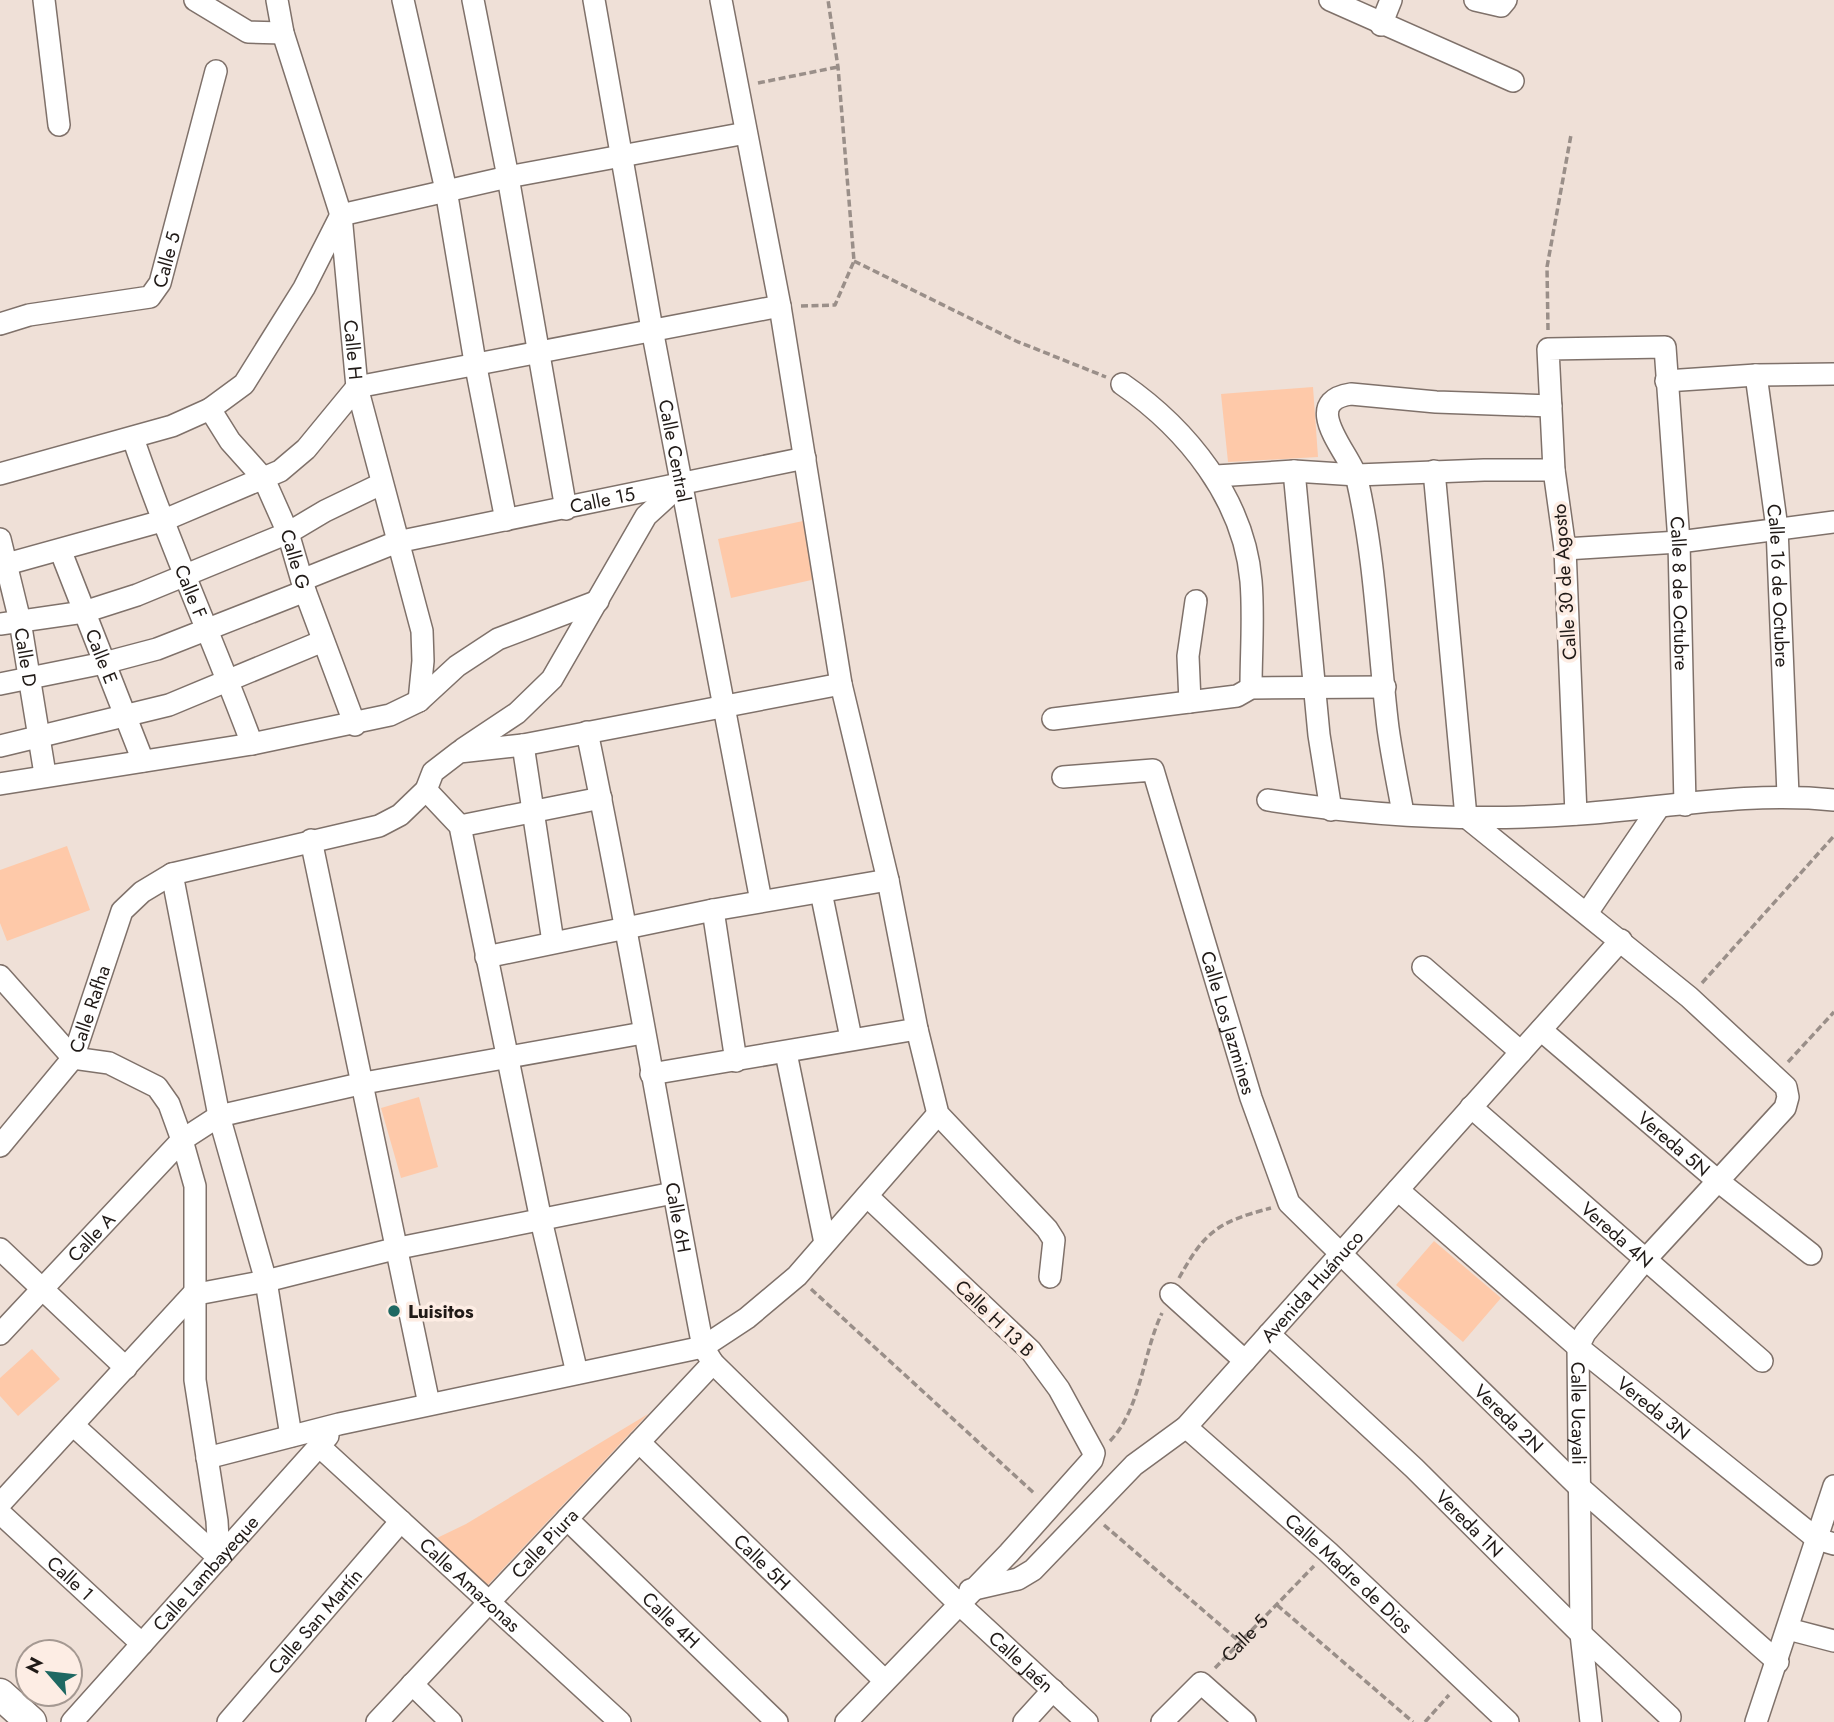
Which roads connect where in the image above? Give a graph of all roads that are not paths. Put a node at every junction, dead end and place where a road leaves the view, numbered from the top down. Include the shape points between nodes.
1 (44, 0) edge
2 (195, 0) edge
3 (277, 0) edge
4 (403, 0) edge
5 (473, 0) edge
6 (594, 0) edge
7 (721, 0) edge
8 (1330, 0) edge
9 (1391, 0) edge
10 (1475, 0) edge
11 (1506, 0) edge
12 (1381, 25) junction
13 (284, 33) junction
14 (216, 71) dead end
15 (1513, 81) dead end
16 (59, 125) dead end
17 (746, 133) junction
18 (623, 158) junction
19 (508, 177) junction
20 (446, 190) junction
21 (341, 215) junction
22 (780, 306) junction
23 (0, 324) edge
24 (652, 329) junction
25 (1548, 349) joint
26 (537, 351) junction
27 (475, 362) junction
28 (1834, 374) edge
29 (1756, 375) junction
30 (1666, 382) junction
31 (1122, 384) road end
32 (357, 387) junction
33 (1551, 406) junction
34 (210, 409) junction
35 (133, 438) junction
36 (805, 458) junction
37 (1554, 470) junction
38 (1294, 471) junction
39 (1434, 471) junction
40 (0, 474) edge
41 (1357, 475) junction
42 (1216, 476) junction
43 (264, 479) junction
44 (682, 482) junction
45 (381, 484) junction
46 (566, 509) junction
47 (506, 520) junction
48 (162, 521) junction
49 (1834, 522) edge
50 (1777, 528) junction
51 (288, 533) junction
52 (0, 539) edge
53 (1679, 541) junction
54 (397, 542) junction
55 (1565, 548) junction
56 (61, 552) junction
57 (3, 566) edge
58 (186, 576) junction
59 (303, 585) junction
60 (598, 601) junction
61 (1196, 601) dead end
62 (84, 612) junction
63 (10, 622) edge
64 (208, 628) junction
65 (323, 641) junction
66 (104, 663) junction
67 (29, 679) junction
68 (228, 680) junction
69 (0, 684) edge
70 (841, 684) junction
71 (1385, 687) junction
72 (1251, 688) junction
73 (1315, 688) junction
74 (419, 701) junction
75 (1189, 702) junction
76 (726, 707) junction
77 (126, 718) junction
78 (1054, 719) dead end
79 (355, 725) junction
80 (587, 732) junction
81 (38, 737) junction
82 (252, 744) junction
83 (523, 745) junction
84 (0, 746) edge
85 (459, 752) junction
86 (143, 761) junction
87 (45, 774) junction
88 (1063, 777) dead end
89 (0, 784) edge
90 (426, 790) junction
91 (1788, 795) junction
92 (601, 798) junction
93 (1268, 800) dead end
94 (1834, 800) edge
95 (1685, 805) junction
96 (1659, 807) junction
97 (531, 809) junction
98 (1331, 810) junction
99 (1403, 813) junction
100 (1576, 814) junction
101 (1466, 817) junction
102 (460, 826) junction
103 (311, 840) junction
104 (172, 874) junction
105 (888, 880) junction
106 (821, 892) junction
107 (761, 901) junction
108 (713, 910) junction
109 (1587, 913) junction
110 (628, 928) junction
111 (1620, 940) junction
112 (553, 942) junction
113 (486, 957) junction
114 (1423, 967) dead end
115 (3, 982) edge
116 (917, 1029) junction
117 (1541, 1030) junction
118 (643, 1033) junction
119 (851, 1038) junction
120 (1521, 1052) junction
121 (786, 1053) junction
122 (74, 1058) junction
123 (506, 1059) junction
124 (736, 1061) junction
125 (651, 1073) junction
126 (364, 1083) junction
127 (1471, 1107) junction
128 (938, 1114) junction
129 (219, 1116) junction
130 (182, 1140) junction
131 (0, 1146) edge
132 (1718, 1181) junction
133 (1398, 1189) junction
134 (673, 1193) junction
135 (867, 1196) junction
136 (541, 1220) junction
137 (825, 1243) junction
138 (0, 1249) edge
139 (394, 1249) junction
140 (1340, 1254) junction
141 (1811, 1254) dead end
142 (1645, 1261) junction
143 (1050, 1277) dead end
144 (266, 1281) junction
145 (43, 1288) junction
146 (1171, 1294) dead end
147 (192, 1295) junction
148 (0, 1334) edge
149 (1269, 1334) junction
150 (1578, 1347) junction
151 (708, 1355) junction
152 (1245, 1361) junction
153 (1762, 1362) dead end
154 (126, 1368) junction
155 (577, 1373) junction
156 (429, 1404) junction
157 (339, 1424) junction
158 (73, 1425) junction
159 (1186, 1427) junction
160 (290, 1436) junction
161 (639, 1442) junction
162 (319, 1446) junction
163 (207, 1458) junction
164 (1578, 1486) junction
165 (1834, 1486) edge
166 (0, 1504) edge
167 (0, 1513) edge
168 (567, 1519) junction
169 (401, 1521) junction
170 (1825, 1542) edge
171 (219, 1558) junction
172 (964, 1596) junction
173 (488, 1604) junction
174 (1788, 1629) junction
175 (1581, 1634) junction
176 (1834, 1641) edge
177 (142, 1644) junction
178 (1778, 1662) junction
179 (884, 1680) junction
180 (412, 1684) junction
181 (1053, 1690) junction
182 (0, 1694) edge
183 (1670, 1717) dead end
184 (31, 1722) edge
185 (72, 1722) edge
186 (228, 1722) edge
187 (377, 1722) edge
188 (451, 1722) edge
189 (620, 1722) edge
190 (776, 1722) edge
191 (846, 1722) edge
192 (1024, 1722) edge
193 (1087, 1722) edge
194 (1161, 1722) edge
195 (1245, 1722) edge
196 (1508, 1722) edge
197 (1591, 1722) edge
198 (1756, 1722) edge

1 - 16 street
2 - 13 street via 248,32
3 - 13 street, Calle H
4 - 20 street
5 - 19 street
6 - 18 street, Calle Central
7 - 17 street
8 - 12 street
9 - 12 street
10 - 11 street via 1501,6
12 - 15 street
13 - 21 street, Calle H
14 - 23 street, Calle 5 via 160,283 150,297 29,315
17 - 18 street
17 - 22 street
18 - 19 street
18 - 24 street, Calle Central
19 - 20 street
19 - 26 street
20 - 21 street
20 - 27 street
21 - 32 street, Calle H
21 - 34 street via 268,350 244,384
22 - 24 street
22 - 36 street
24 - 26 street
24 - 44 street, Calle Central
25 - 30 street, Calle 8 de Octubre via 1665,347
25 - 33 street, Calle 30 de Agosto
26 - 27 street
26 - 46 street
27 - 32 street
27 - 47 street
28 - 29 street
29 - 30 street
29 - 50 street, Calle 16 de Octubre
30 - 53 street, Calle 8 de Octubre
31 - 42 street via 1152,404
32 - 43 street via 306,449
32 - 45 street, Calle H
33 - 37 street, Calle 30 de Agosto
33 - 41 street via 1339,396 1330,405 1328,417 1335,441
34 - 35 street
34 - 43 street, Calle G via 230,441
35 - 40 street
35 - 48 street, Calle F
36 - 44 street, Calle 15
36 - 70 street
37 - 39 street
37 - 55 street, Calle 30 de Agosto
38 - 41 street
38 - 42 street
38 - 73 street
39 - 41 street
39 - 101 street
41 - 71 street
42 - 72 street via 1242,541 1251,579
43 - 48 street
43 - 51 street, Calle G
44 - 46 street, Calle 15
44 - 60 street, Calle Rafha via 646,516
44 - 76 street, Calle Central
45 - 51 street
45 - 54 street, Calle H
46 - 47 street, Calle 15
47 - 54 street, Calle 15
48 - 56 street
48 - 58 street, Calle F
49 - 50 street
50 - 53 street
50 - 91 street, Calle 16 de Octubre
51 - 58 street
51 - 59 street, Calle G
52 - 57 street, Calle D
53 - 55 street
53 - 95 street, Calle 8 de Octubre
54 - 59 street, Calle 15
54 - 74 street, Calle H via 422,631
55 - 100 street, Calle 30 de Agosto
56 - 57 street
56 - 62 street, Calle E
57 - 63 street, Calle D
58 - 62 street
58 - 64 street, Calle F
59 - 64 street, Calle 15
59 - 65 street, Calle G
60 - 74 street via 498,639 457,666
60 - 85 street, Calle Rafha via 551,679 517,713
61 - 75 street via 1188,656
62 - 63 street
62 - 66 street, Calle E
63 - 67 street, Calle D
64 - 66 street, Calle 15 via 157,649
64 - 68 street, Calle F
65 - 68 street
65 - 79 street, Calle G
66 - 67 street, Calle 15
66 - 77 street, Calle E
67 - 69 street, Calle 15
67 - 81 street, Calle D
68 - 77 street
68 - 82 street, Calle F
70 - 76 street
70 - 105 street
71 - 73 street
71 - 99 street
72 - 73 street
72 - 75 street via 1237,696
73 - 98 street
74 - 79 street
75 - 78 street
76 - 80 street
76 - 107 street, Calle Central
77 - 81 street
77 - 86 street, Calle E
79 - 82 street
80 - 83 street
80 - 92 street, Calle 6H
81 - 84 street
81 - 87 street, Calle D
82 - 86 street
83 - 85 street
83 - 97 street
85 - 90 street, Calle Rafha via 433,772
86 - 87 street
87 - 89 street
88 - 140 street, Calle Los Jazmines via 1153,770 1251,1098 1289,1203
90 - 102 street
90 - 103 street, Calle Rafha via 400,816
91 - 94 street
91 - 95 street
92 - 97 street
92 - 110 street, Calle 6H
93 - 98 street
95 - 96 street
96 - 100 street
96 - 109 street
97 - 102 street
97 - 112 street
98 - 99 street
99 - 101 street
100 - 101 street
101 - 109 street
102 - 113 street
103 - 104 street, Calle Rafha
103 - 126 street
104 - 122 street, Calle Rafha via 122,911
104 - 129 street
105 - 106 street
105 - 116 street
106 - 107 street
106 - 119 street
107 - 108 street
108 - 110 street
108 - 124 street
109 - 111 street
110 - 112 street
110 - 118 street, Calle 6H
111 - 117 street, Avenida Huánuco
111 - 132 street, Calle Ucayali via 1786,1087 1785,1108
112 - 113 street
113 - 123 street
114 - 120 street
115 - 122 street
116 - 119 street
116 - 128 street
117 - 120 street, Avenida Huánuco
117 - 132 street, Vereda 5N
118 - 123 street
118 - 125 street, Calle 6H
119 - 121 street
120 - 127 street, Avenida Huánuco
121 - 124 street
121 - 137 street
122 - 130 street via 109,1063 157,1087 169,1104
122 - 131 street, Calle Rafha
123 - 126 street
123 - 136 street
124 - 125 street
125 - 134 street, Calle 6H
126 - 129 street
126 - 139 street
127 - 133 street, Avenida Huánuco
127 - 142 street, Vereda 4N
128 - 135 street
128 - 143 street via 1054,1240
129 - 130 street, Calle A
129 - 144 street
130 - 145 street, Calle A
130 - 147 street via 195,1186
132 - 141 street, Vereda 5N
132 - 142 street, Calle Ucayali
133 - 140 street, Avenida Huánuco
133 - 150 street, Vereda 3N
134 - 136 street
134 - 151 street, Calle 6H
135 - 137 street
135 - 172 street, Calle H 13 B via 1031,1351 1059,1389 1094,1453 1050,1508
136 - 139 street
136 - 155 street
137 - 151 street via 797,1276
138 - 145 street
139 - 144 street
139 - 156 street
140 - 149 street, Avenida Huánuco
140 - 164 street, Vereda 2N
142 - 150 street, Calle Ucayali
142 - 153 street, Vereda 4N
144 - 147 street
144 - 160 street
145 - 148 street, Calle A
145 - 154 street
146 - 152 street
147 - 154 street
147 - 163 street via 195,1380
149 - 152 street, Avenida Huánuco
149 - 175 street, Vereda 1N via 1415,1468
150 - 164 street, Calle Ucayali
150 - 170 street, Vereda 3N
151 - 155 street
151 - 161 street, Calle Piura
151 - 172 street
152 - 159 street, Avenida Huánuco
154 - 158 street
155 - 156 street
156 - 157 street
157 - 160 street
157 - 162 street, Calle Lambayeque
158 - 166 street
158 - 171 street
159 - 172 street, Avenida Huánuco via 1134,1465 1033,1570
159 - 196 street, Calle Madre de Dios via 1328,1552
160 - 163 street
161 - 168 street, Calle Piura
161 - 179 street, Calle 5H
162 - 169 street, Calle Amazonas
162 - 171 street, Calle Lambayeque
163 - 171 street
164 - 175 street, Calle Ucayali
164 - 178 street, Vereda 2N
165 - 170 street
167 - 177 street, Calle 1
168 - 173 street, Calle Piura
168 - 190 street, Calle 4H
169 - 173 street, Calle Amazonas
169 - 186 street, Calle San Martín
170 - 174 street
171 - 177 street, Calle Lambayeque
172 - 179 street
172 - 181 street, Calle Jaén
173 - 180 street, Calle Piura
173 - 189 street, Calle Amazonas
174 - 176 street
174 - 178 street
175 - 183 street, Vereda 1N
175 - 197 street, Calle Ucayali
177 - 185 street, Calle Lambayeque
178 - 198 street
179 - 191 street
180 - 187 street, Calle Piura
180 - 188 street
181 - 192 street
181 - 193 street, Calle Jaén
182 - 184 street
194 - 195 street via 1201,1683

